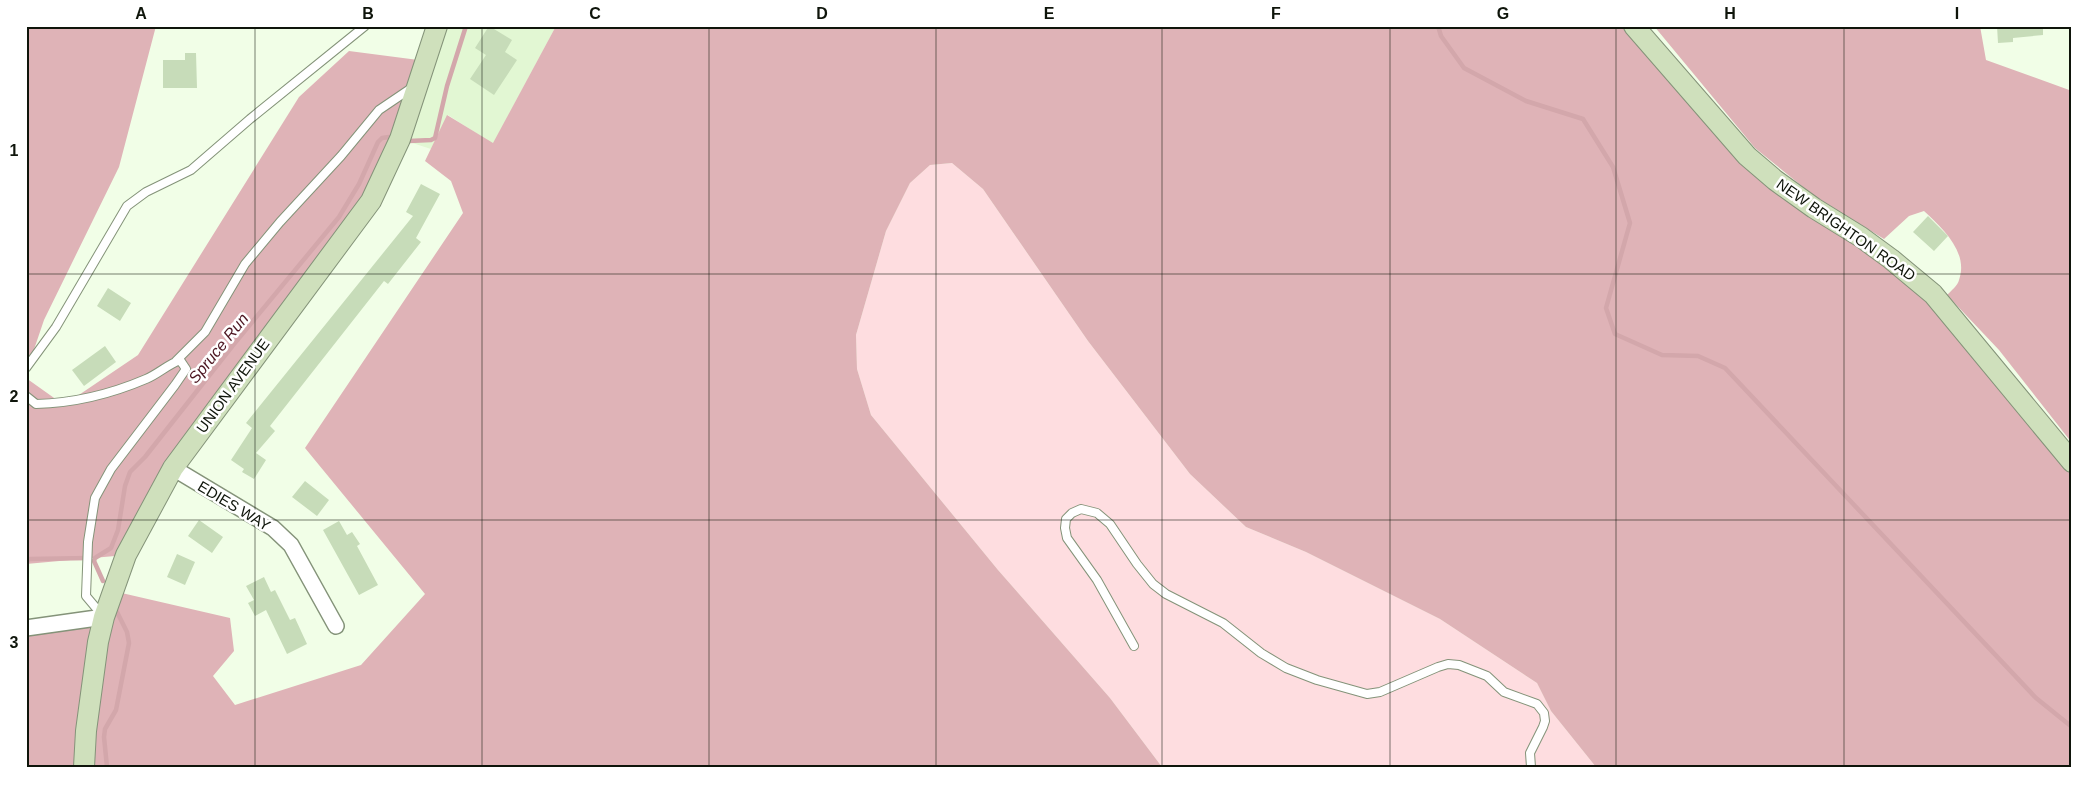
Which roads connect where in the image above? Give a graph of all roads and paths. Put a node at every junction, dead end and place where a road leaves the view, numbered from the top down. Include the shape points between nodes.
1 (365, 26) edge
2 (437, 26) edge
3 (1634, 26) edge
4 (418, 83) junction
5 (176, 361) junction
6 (26, 368) edge
7 (26, 396) edge
8 (2072, 462) edge
9 (173, 468) junction
10 (104, 616) junction
11 (336, 626) dead end
12 (26, 628) edge
13 (1134, 646) dead end
14 (84, 767) edge
15 (1531, 767) edge

1 - 6 lane via 191,170 146,192 127,206 56,327
2 - 4 street, UNION AVENUE
3 - 8 street, NEW BRIGHTON ROAD via 1746,156 1814,208 1891,259 1933,294
4 - 5 lane via 380,110 280,222 245,264 205,332
4 - 9 street, UNION AVENUE via 400,139 371,201
5 - 7 lane via 147,379 89,399 36,404
5 - 10 lane via 180,360 186,369 111,469 94,498 86,596
9 - 10 street, UNION AVENUE via 126,555
9 - 11 street, EDIES WAY via 273,528 291,545
10 - 12 street
10 - 14 street, UNION AVENUE via 90,698
13 - 15 lane via 1097,580 1067,538 1066,519 1072,512 1082,509 1097,514 1110,524 1153,584 1223,623 1261,654 1286,668 1368,694 1448,664 1487,676 1504,692 1537,704 1544,713 1545,721 1530,753

